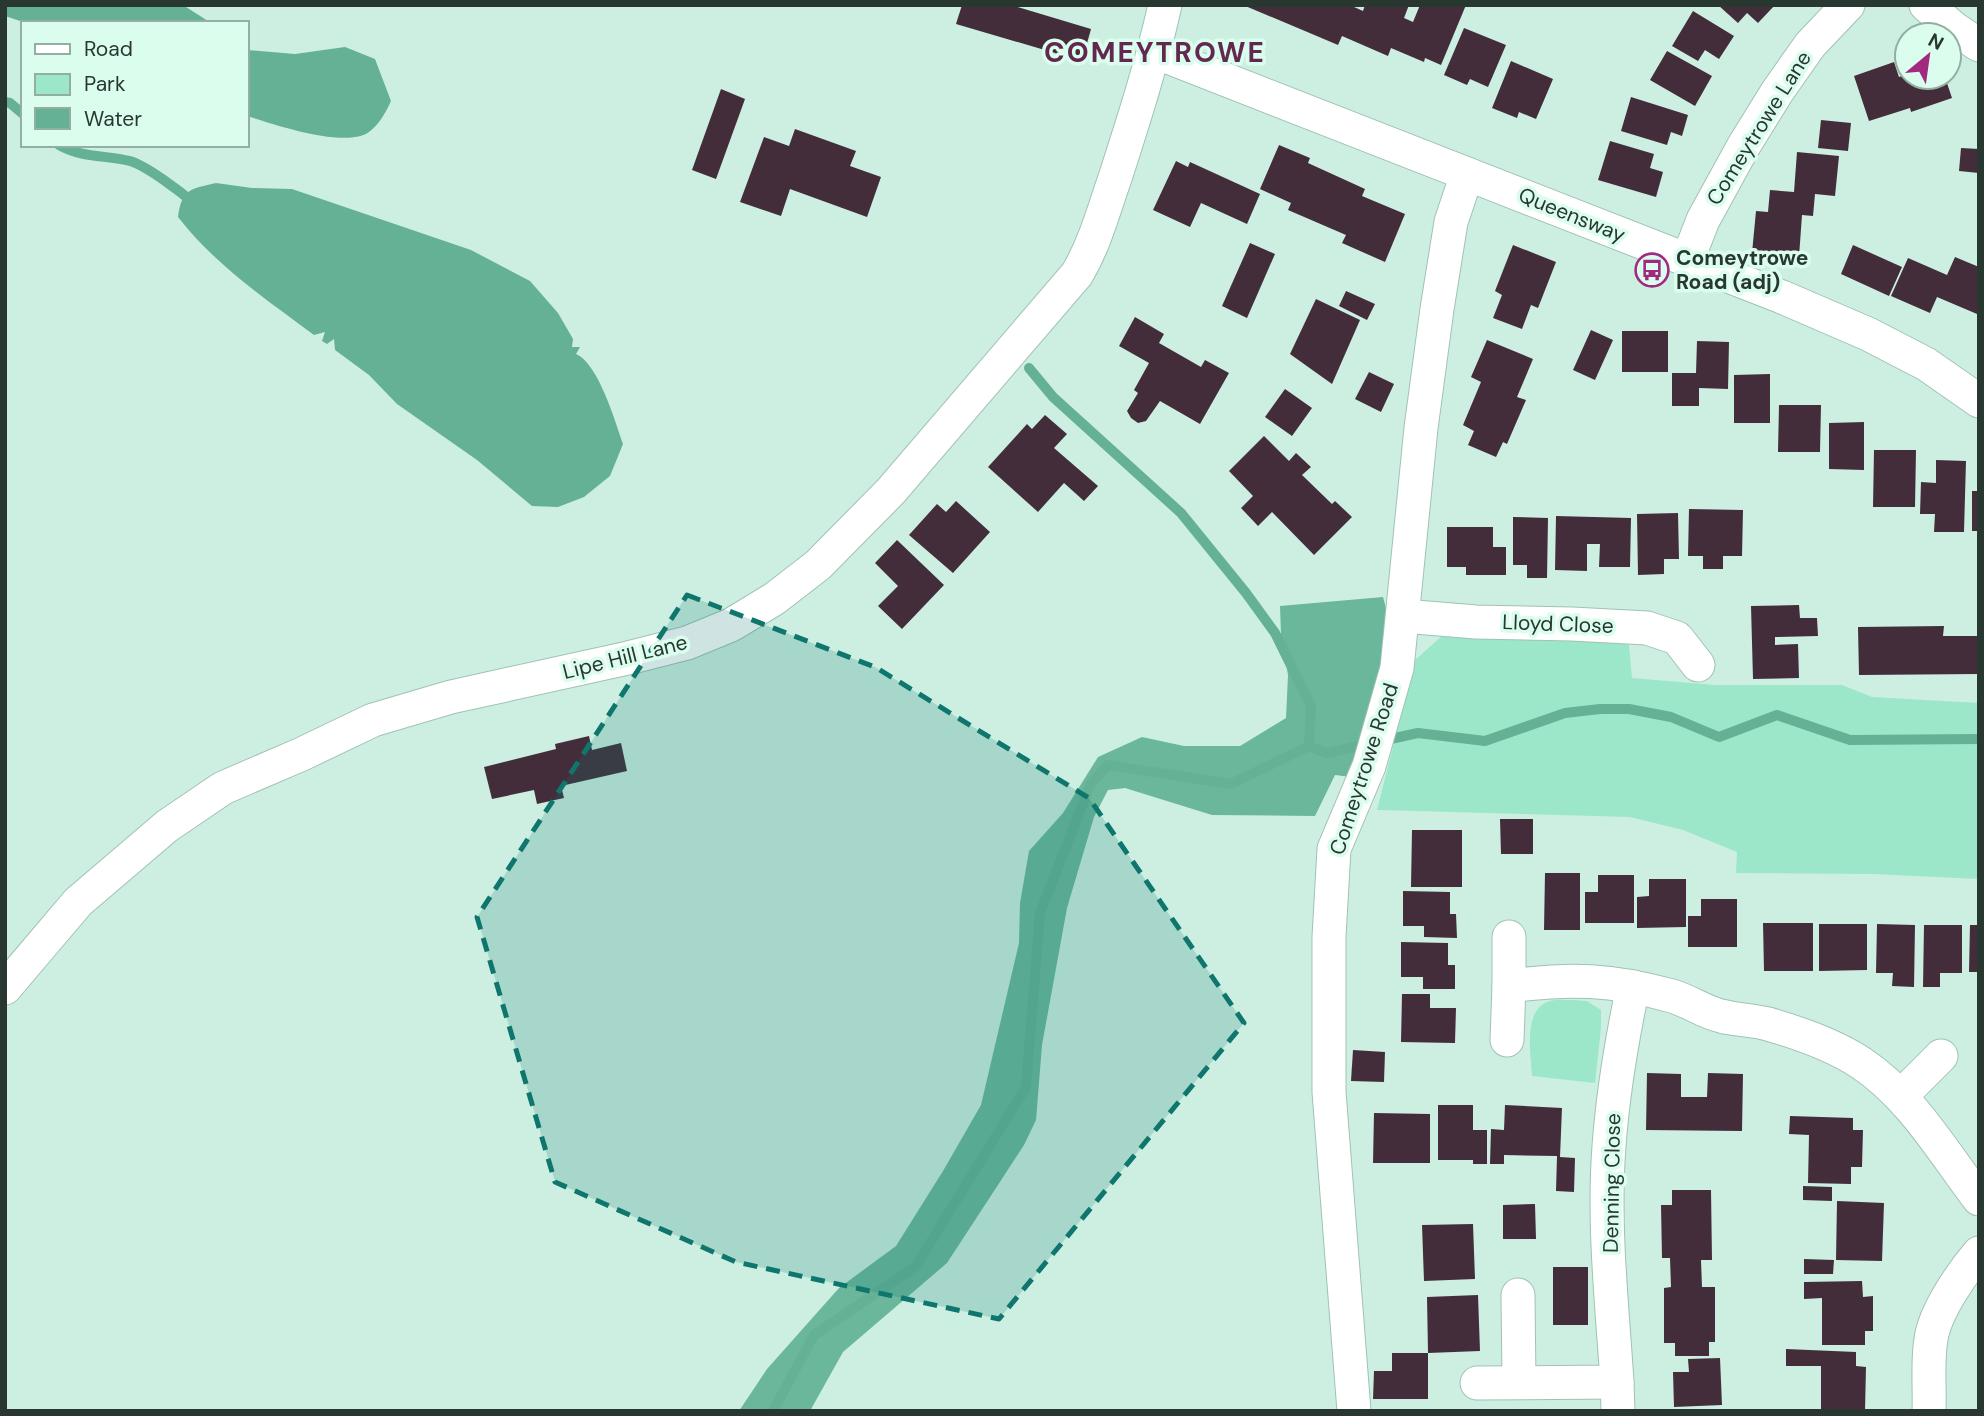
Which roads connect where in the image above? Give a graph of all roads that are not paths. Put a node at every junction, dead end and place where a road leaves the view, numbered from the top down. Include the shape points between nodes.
1 (1165, 5) edge
2 (1848, 5) edge
3 (1926, 5) edge
4 (1979, 45) edge
5 (1155, 52) junction
6 (1466, 174) junction
7 (1687, 261) junction
8 (1979, 401) edge
9 (1403, 617) junction
10 (1698, 665) dead end
11 (1509, 937) dead end
12 (1509, 986) junction
13 (1633, 986) junction
14 (5, 988) edge
15 (1507, 1040) dead end
16 (1941, 1056) dead end
17 (1901, 1096) junction
18 (1979, 1199) edge
19 (1979, 1253) edge
20 (1518, 1295) dead end
21 (1477, 1382) dead end
22 (1519, 1382) junction
23 (1617, 1396) edge
24 (1354, 1411) edge
25 (1929, 1411) edge

1 - 5 street
2 - 7 street, Comeytrowe Lane via 1810,45 1777,92 1703,220
3 - 4 street
5 - 6 street, Queensway
5 - 14 street, Lipe Hill Lane via 1089,254 1077,274 891,491 818,565 775,599 731,625 687,643 452,697 373,720 223,788 167,826 78,902
6 - 7 street, Queensway
6 - 9 street, Comeytrowe Road via 1451,222 1437,309
7 - 8 street, Queensway via 1868,334 1926,364
9 - 10 street, Lloyd Close via 1647,628 1677,638
9 - 24 street, Comeytrowe Road via 1384,719 1334,849 1329,1092
11 - 12 street
12 - 13 street via 1592,980
12 - 15 street
13 - 17 street via 1675,997 1718,1016 1767,1023 1819,1041 1861,1063
13 - 23 street, Denning Close via 1609,1148 1608,1228
16 - 17 street
17 - 18 street
19 - 25 street via 1944,1304 1931,1338
20 - 22 street
21 - 22 street, Denning Close
22 - 23 street, Denning Close

